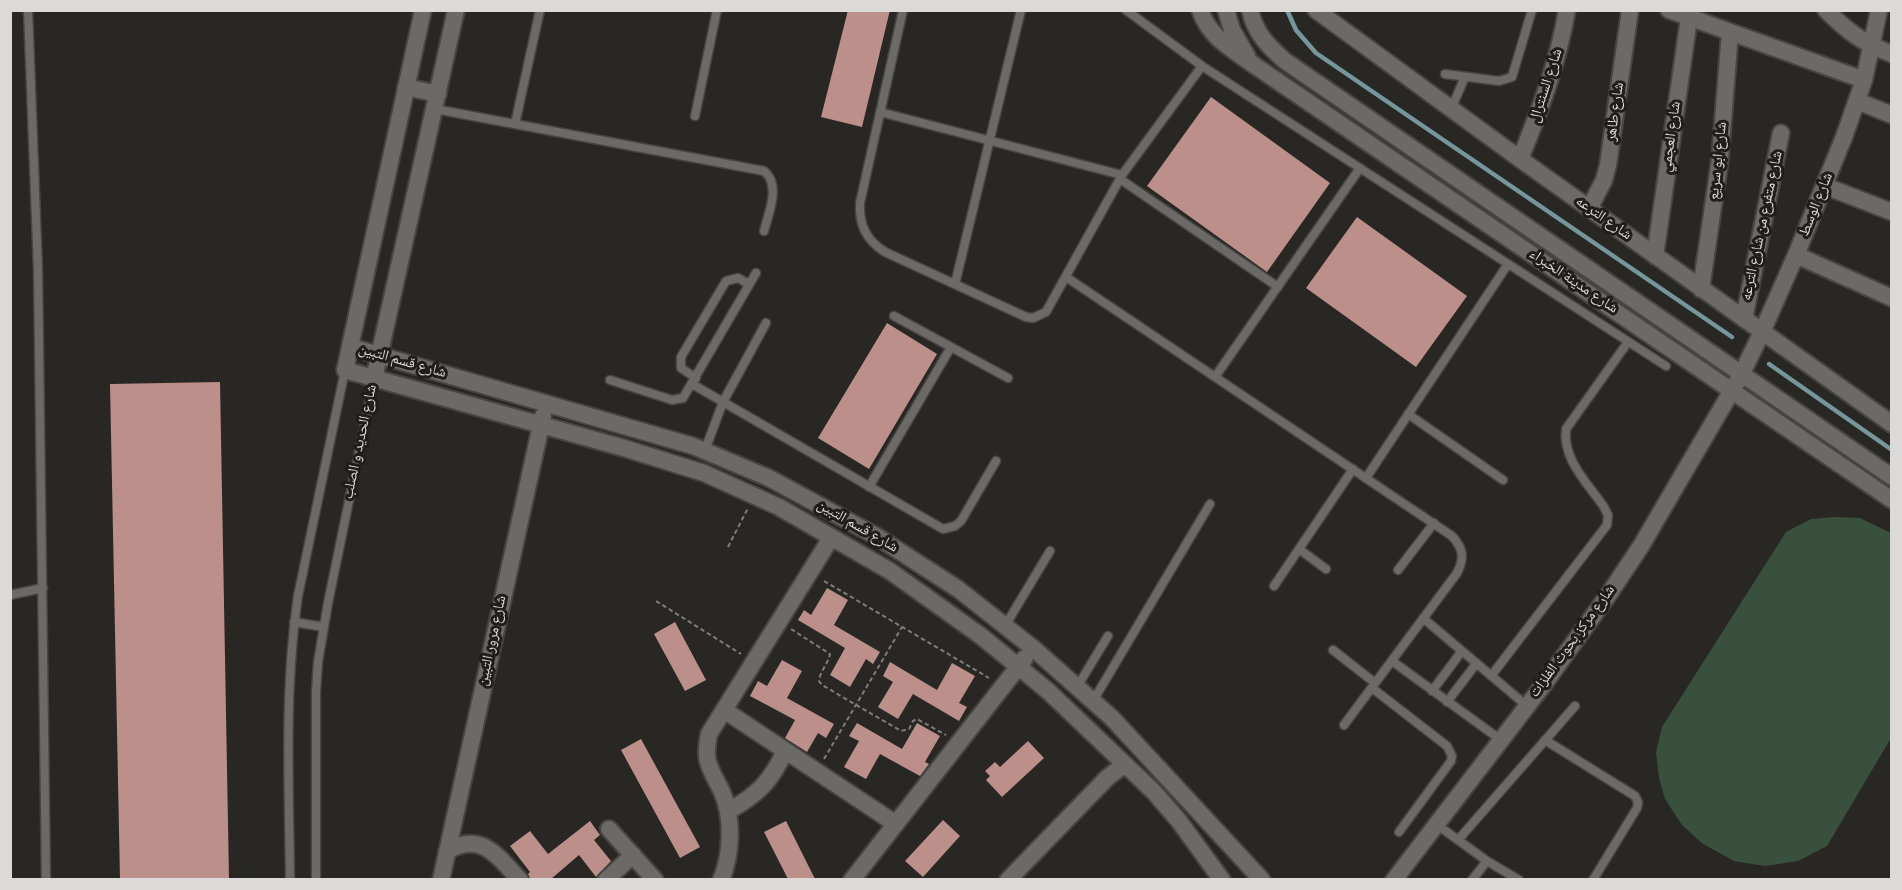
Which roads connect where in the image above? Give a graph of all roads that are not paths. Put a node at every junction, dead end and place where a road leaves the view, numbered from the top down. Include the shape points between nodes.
1 (28, 10) edge
2 (423, 10) edge
3 (456, 10) edge
4 (540, 10) edge
5 (717, 10) edge
6 (903, 10) edge
7 (1021, 10) edge
8 (1126, 10) edge
9 (1200, 10) edge
10 (1226, 10) edge
11 (1250, 10) edge
12 (1316, 10) edge
13 (1532, 10) edge
14 (1567, 10) edge
15 (1630, 10) edge
16 (1669, 10) edge
17 (1827, 10) edge
18 (1879, 10) edge
19 (1689, 18) junction
20 (1730, 32) junction
21 (1871, 47) junction
22 (1892, 54) edge
23 (1254, 65) junction
24 (1202, 66) junction
25 (1445, 74) dead end
26 (1465, 77) junction
27 (1863, 80) junction
28 (406, 87) junction
29 (436, 101) junction
30 (1857, 101) junction
31 (1451, 109) junction
32 (880, 112) junction
33 (695, 116) dead end
34 (1892, 116) edge
35 (515, 124) junction
36 (1782, 134) dead end
37 (990, 141) junction
38 (1520, 159) junction
39 (1360, 168) junction
40 (1121, 177) junction
41 (1825, 186) junction
42 (1589, 209) junction
43 (1892, 212) edge
44 (764, 231) dead end
45 (1796, 255) junction
46 (1655, 256) junction
47 (1508, 264) junction
48 (756, 273) dead end
49 (1066, 278) junction
50 (749, 284) junction
51 (955, 284) junction
52 (1278, 287) junction
53 (1701, 289) junction
54 (1892, 298) edge
55 (894, 316) dead end
56 (1744, 319) junction
57 (766, 323) dead end
58 (1762, 332) junction
59 (1628, 342) junction
60 (351, 347) junction
61 (951, 347) junction
62 (380, 356) junction
63 (1666, 366) dead end
64 (345, 370) junction
65 (1741, 375) junction
66 (1215, 377) junction
67 (1008, 378) dead end
68 (374, 379) junction
69 (610, 380) dead end
70 (694, 381) junction
71 (1732, 390) junction
72 (723, 402) junction
73 (546, 403) junction
74 (1408, 414) junction
75 (1892, 424) edge
76 (541, 425) junction
77 (705, 450) junction
78 (996, 461) dead end
79 (1353, 469) junction
80 (1892, 477) edge
81 (1366, 478) junction
82 (1503, 480) dead end
83 (869, 487) junction
84 (1892, 500) edge
85 (1210, 504) dead end
86 (1434, 523) junction
87 (831, 538) junction
88 (1299, 549) junction
89 (1050, 551) dead end
90 (1326, 568) dead end
91 (1398, 570) dead end
92 (1274, 586) dead end
93 (42, 588) junction
94 (10, 595) edge
95 (1423, 618) junction
96 (294, 622) junction
97 (1005, 626) junction
98 (324, 627) junction
99 (1108, 636) dead end
100 (1033, 648) junction
101 (1333, 650) dead end
102 (1462, 651) junction
103 (1392, 661) junction
104 (1476, 664) junction
105 (1019, 666) junction
106 (1491, 676) junction
107 (1374, 686) junction
108 (1077, 687) junction
109 (1432, 691) junction
110 (1093, 701) junction
111 (1448, 702) junction
112 (1527, 706) junction
113 (1575, 706) dead end
114 (724, 710) junction
115 (1344, 725) dead end
116 (1501, 740) junction
117 (1545, 740) junction
118 (785, 751) junction
119 (1125, 764) junction
120 (728, 811) junction
121 (896, 824) junction
122 (1436, 824) junction
123 (609, 829) dead end
124 (1399, 832) dead end
125 (1458, 840) junction
126 (447, 851) junction
127 (633, 855) junction
128 (1487, 861) junction
129 (46, 879) edge
130 (290, 879) edge
131 (316, 879) edge
132 (441, 879) edge
133 (520, 879) edge
134 (606, 879) edge
135 (656, 879) edge
136 (721, 879) edge
137 (852, 879) edge
138 (1008, 879) edge
139 (1222, 879) edge
140 (1262, 879) edge
141 (1394, 879) edge
142 (1472, 879) edge
143 (1519, 879) edge
144 (1593, 879) edge

1 - 93 lane via 38,270
2 - 28 street, شارع الحديد و الصلب
3 - 29 street, شارع الحديد و الصلب
4 - 35 lane
5 - 33 lane
6 - 32 lane
7 - 37 lane
8 - 24 lane
9 - 23 street, شارع مدينة الخبراء via 1213,35
10 - 23 street via 1241,48
11 - 65 street, شارع مدينة الخبراء via 1253,24 1266,45 1285,61
12 - 31 street, شارع الترعه
13 - 26 lane via 1512,77 1499,81
14 - 38 street, شارع السنترال via 1553,73
15 - 42 street, شارع طاهر via 1608,165
16 - 19 street
17 - 21 street
18 - 21 street, شارع الوسط
19 - 20 street
19 - 46 street, شارع العجمي
20 - 27 street
20 - 53 street, شارع ابو سريع via 1720,159
21 - 22 street
21 - 27 street, شارع الوسط
23 - 71 street, شارع مدينة الخبراء
24 - 39 lane
24 - 40 lane
25 - 26 lane
26 - 31 lane
27 - 30 street, شارع الوسط
28 - 29 street
28 - 60 street, شارع الحديد و الصلب
29 - 35 lane
29 - 62 street, شارع الحديد و الصلب
30 - 34 street
30 - 41 street, شارع الوسط
31 - 38 street, شارع الترعه
32 - 37 lane
32 - 51 lane via 860,203 862,226 875,246
35 - 44 lane via 764,171 773,184
36 - 56 street, شارع متفرع من شارع الترعه
37 - 40 lane
37 - 51 lane
38 - 42 street, شارع الترعه
39 - 47 lane
39 - 52 lane
40 - 49 lane
40 - 52 lane
41 - 43 street
41 - 45 street, شارع الوسط
42 - 46 street, شارع الترعه
45 - 54 street
45 - 58 street, شارع الوسط
46 - 53 street, شارع الترعه
47 - 59 lane
47 - 74 lane
48 - 50 lane
49 - 51 lane via 1046,312 1033,318
49 - 66 lane
50 - 70 lane
50 - 70 lane via 738,278 726,281 681,357 681,368
52 - 66 lane
53 - 56 street, شارع الترعه
55 - 61 lane
56 - 58 street, شارع الترعه
57 - 72 lane
58 - 65 street, شارع الوسط
58 - 75 street, شارع الترعه
59 - 63 lane
59 - 106 lane via 1566,429 1564,440 1571,459 1604,507 1607,525
60 - 62 street, شارع قسم التبين
60 - 64 street, شارع الحديد و الصلب
61 - 67 lane
61 - 83 lane
62 - 68 street, شارع الحديد و الصلب
62 - 73 street, شارع قسم التبين
64 - 68 street, شارع قسم التبين
64 - 96 lane, شارع الحديد و الصلب
65 - 71 street, شارع الوسط
65 - 80 street, شارع مدينة الخبراء
66 - 79 lane
68 - 76 street, شارع قسم التبين
68 - 98 lane, شارع الحديد و الصلب
69 - 70 lane via 678,400
70 - 72 lane
71 - 84 street, شارع مدينة الخبراء
71 - 112 street, شارع مركز بحوث الفلزات via 1641,546
72 - 77 lane
72 - 83 lane
73 - 76 street, شارع مرور التبين
73 - 77 street, شارع قسم التبين
74 - 81 lane
74 - 82 lane
76 - 87 street, شارع قسم التبين via 679,464 754,495
76 - 126 street, شارع مرور التبين
77 - 97 street, شارع قسم التبين via 770,478 876,536 958,589
78 - 83 lane via 961,521 949,528 938,527
79 - 81 lane
79 - 88 lane
81 - 86 lane
85 - 110 lane
86 - 91 lane
86 - 95 lane via 1459,543 1462,564
87 - 105 street, شارع قسم التبين via 890,571
87 - 114 street
88 - 90 lane
88 - 92 lane
89 - 97 lane
93 - 94 lane
93 - 129 lane
95 - 102 lane
95 - 103 lane
96 - 98 lane
96 - 130 lane, شارع الحديد و الصلب via 288,701
97 - 100 street, شارع قسم التبين
98 - 131 lane, شارع الحديد و الصلب via 316,692
99 - 108 lane
100 - 105 street
100 - 108 street, شارع قسم التبين
101 - 107 lane
102 - 104 lane
102 - 109 lane
103 - 107 lane
103 - 109 lane
104 - 106 lane
104 - 111 lane
105 - 119 street, شارع قسم التبين
105 - 121 street
106 - 112 lane
107 - 115 lane
107 - 124 lane via 1447,746 1452,756
108 - 110 street, شارع قسم التبين
109 - 111 lane
110 - 140 street, شارع قسم التبين
111 - 116 lane
112 - 116 street, شارع مركز بحوث الفلزات
113 - 117 lane
114 - 118 street
114 - 120 street via 709,734 706,748 712,775
116 - 122 street, شارع مركز بحوث الفلزات
117 - 125 lane
117 - 144 lane via 1635,796 1638,802
118 - 120 street via 764,787
118 - 121 street
119 - 138 street
119 - 139 street, شارع قسم التبين via 1179,821
120 - 136 street via 728,852
121 - 137 street
122 - 125 lane
122 - 141 street, شارع مركز بحوث الفلزات
123 - 127 street
125 - 128 lane
126 - 132 street, شارع مرور التبين
126 - 133 street via 458,844 483,845
127 - 134 street
127 - 135 street
128 - 142 lane
128 - 143 lane

